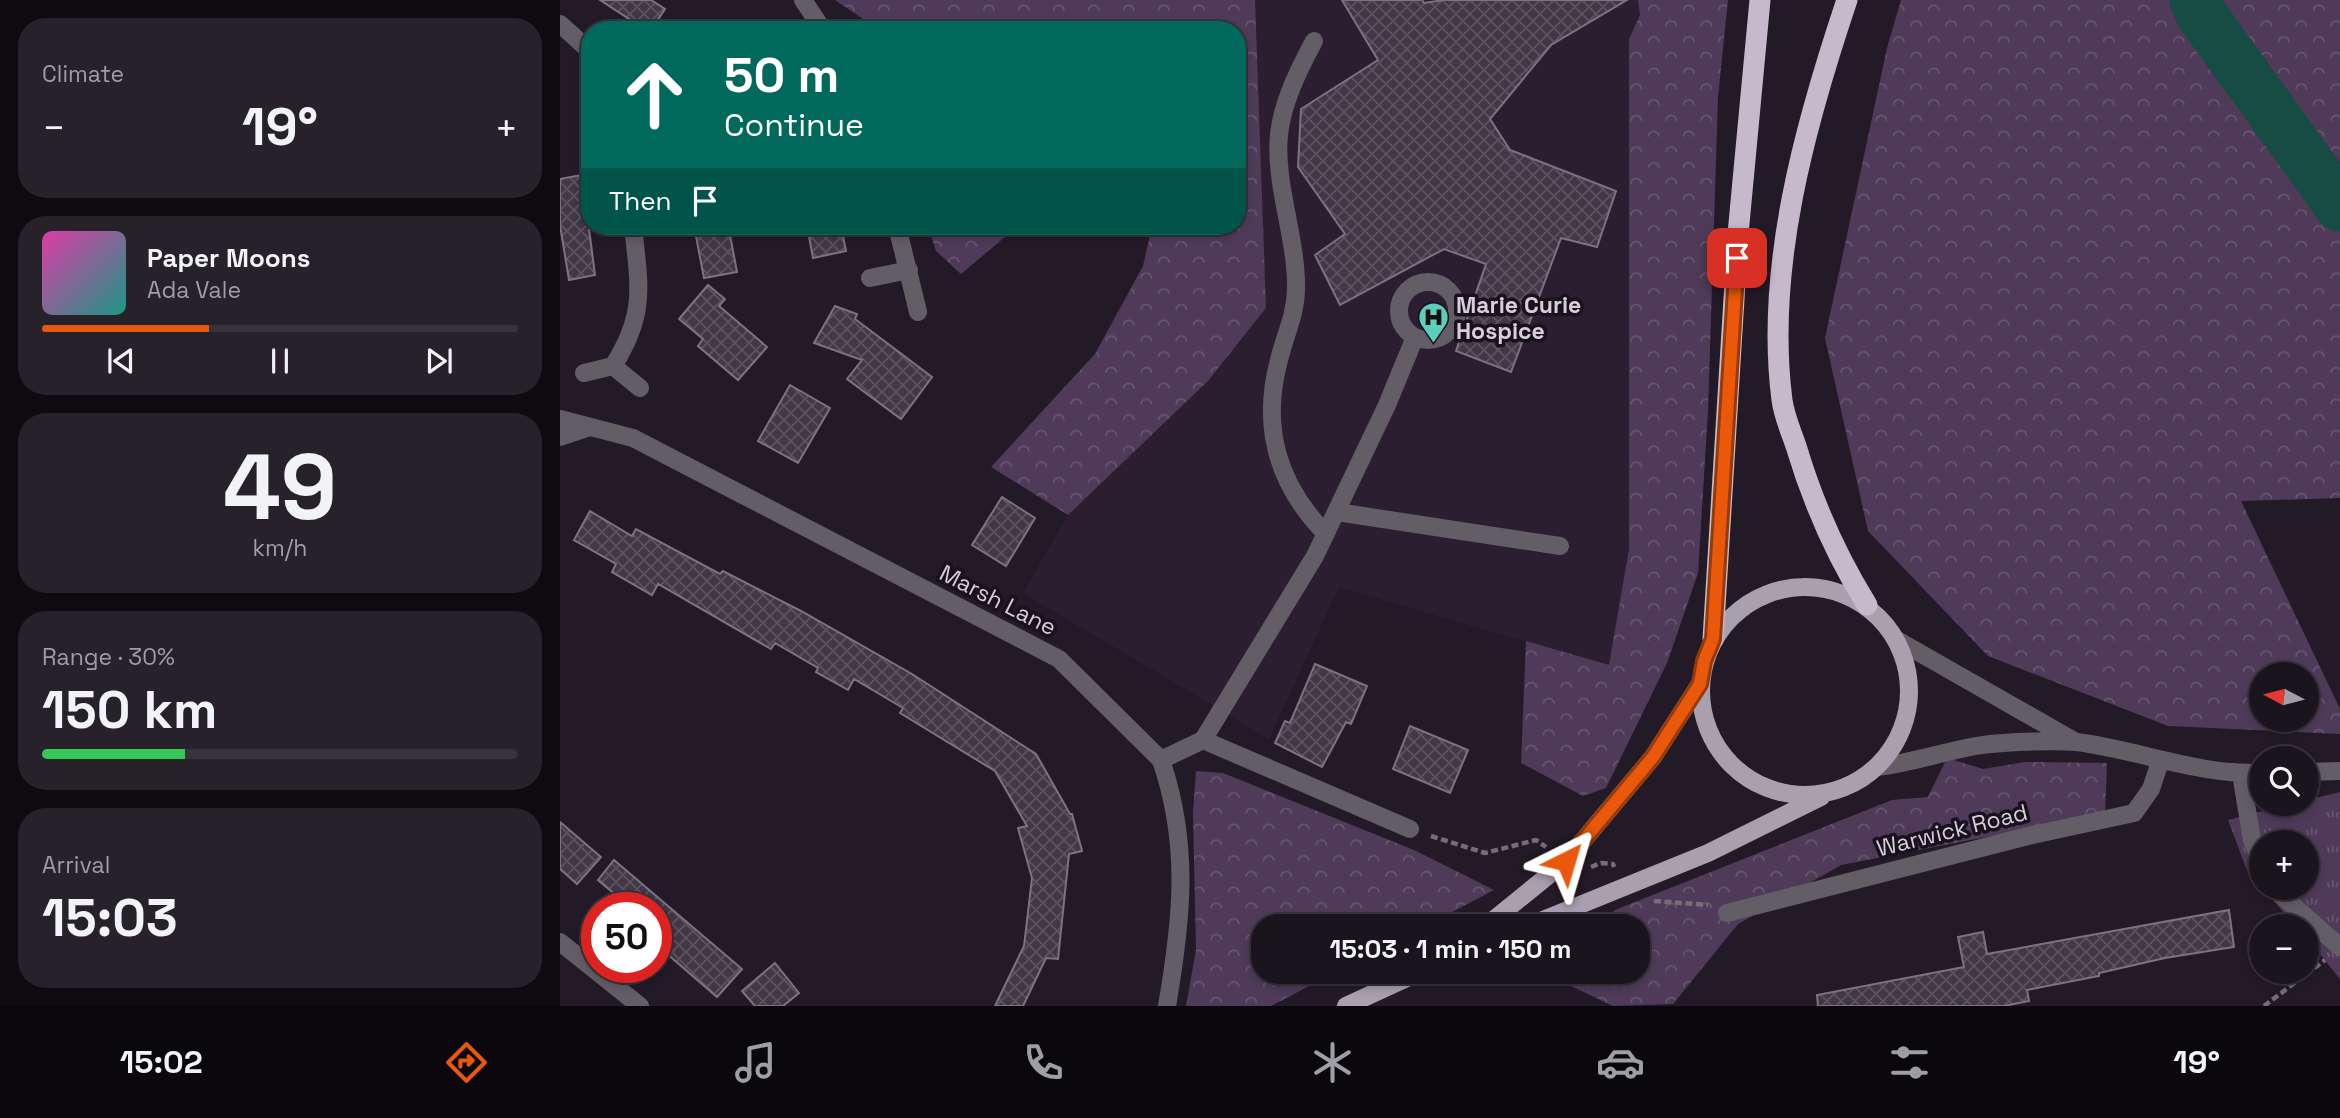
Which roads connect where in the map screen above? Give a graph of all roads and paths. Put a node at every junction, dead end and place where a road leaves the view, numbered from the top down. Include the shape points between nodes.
1 (803, 0) edge
2 (1760, 0) edge
3 (1847, 0) edge
4 (815, 21) edge
5 (560, 24) edge
6 (1314, 41) dead end
7 (581, 43) edge
8 (634, 235) edge
9 (899, 235) edge
10 (909, 270) junction
11 (870, 278) dead end
12 (918, 312) dead end
13 (1415, 337) dead end
14 (613, 366) junction
15 (584, 373) dead end
16 (640, 388) dead end
17 (560, 419) edge
18 (590, 427) junction
19 (560, 437) edge
20 (1337, 512) junction
21 (1326, 534) junction
22 (1560, 546) dead end
23 (1867, 606) junction
24 (1713, 639) junction
25 (1897, 640) junction
26 (1700, 684) junction
27 (1203, 740) junction
28 (2076, 742) junction
29 (1161, 760) junction
30 (2160, 762) junction
31 (1877, 767) junction
32 (2340, 771) edge
33 (2319, 772) edge
34 (2241, 774) junction
35 (2249, 774) edge
36 (1830, 793) junction
37 (1410, 829) dead end
38 (2250, 830) edge
39 (2284, 900) edge
40 (1727, 913) dead end
41 (1501, 914) edge
42 (1558, 914) edge
43 (560, 942) edge
44 (2334, 952) edge
45 (1394, 984) edge
46 (640, 1006) edge
47 (1167, 1006) edge
48 (1346, 1006) edge
49 (2264, 1006) edge

1 - 4 street
2 - 24 highway via 1738,234
3 - 23 highway via 1790,213 1777,305 1782,402 1812,502
5 - 7 street
6 - 21 street via 1279,135 1296,287 1294,312 1270,400 1273,436 1288,487
8 - 14 street via 641,295 630,339
9 - 10 street
10 - 11 street
10 - 12 street
13 - 20 street
14 - 15 street
14 - 16 street
17 - 18 street, Marsh Lane
18 - 19 street
18 - 29 street, Marsh Lane via 633,438 1059,659
20 - 21 street
20 - 22 street
21 - 27 street
23 - 24 main road via 1835,590 1800,585 1766,593 1736,611
23 - 25 main road
24 - 26 main road
25 - 28 street
25 - 31 main road via 1908,672 1909,707 1898,740
26 - 36 main road via 1703,717 1716,747 1738,771 1766,788 1798,796
26 - 41 main road via 1653,757 1566,861
27 - 29 street
27 - 37 street
28 - 30 street
28 - 31 street via 1978,745 1913,763
29 - 47 street via 1180,830 1180,930
30 - 34 street
30 - 40 street, Warwick Road via 2151,789 2134,813
31 - 36 main road
32 - 33 street
34 - 35 street
34 - 38 street
36 - 42 main road via 1708,853
39 - 44 street
43 - 46 street
44 - 49 path
45 - 48 main road

